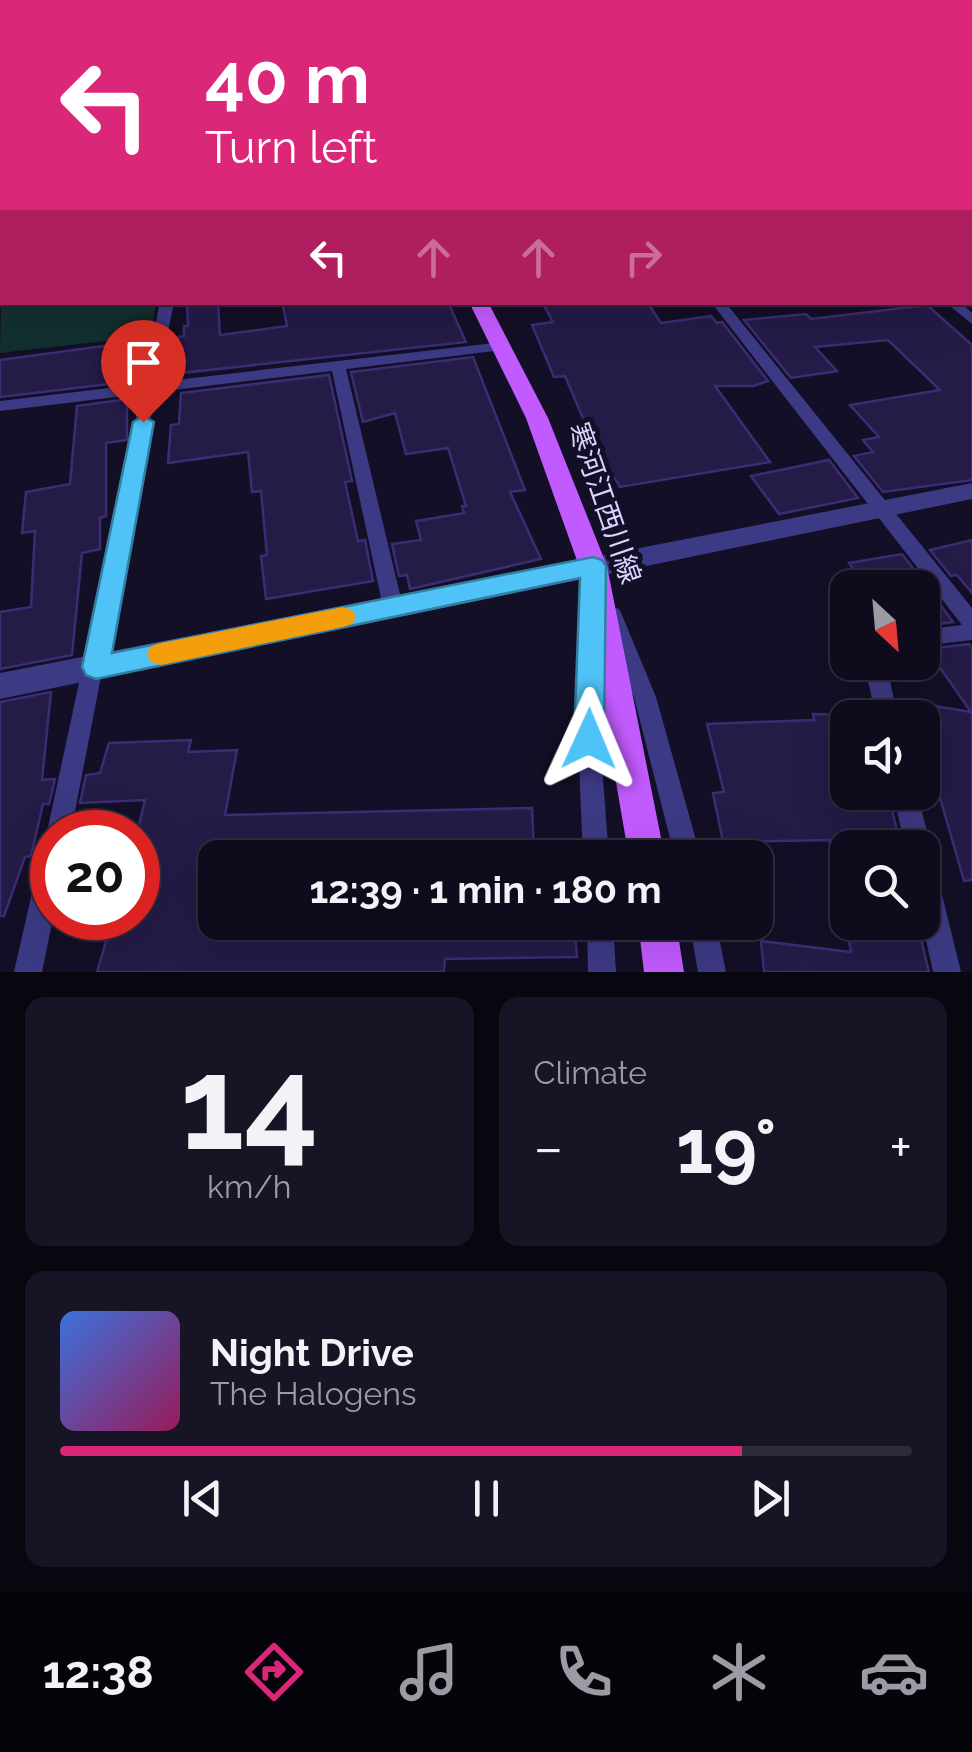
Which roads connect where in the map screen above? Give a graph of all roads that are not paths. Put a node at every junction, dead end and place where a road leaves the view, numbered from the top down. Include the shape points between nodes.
1 (166, 305) edge
2 (480, 305) edge
3 (720, 305) edge
4 (503, 346) junction
5 (338, 366) junction
6 (150, 387) junction
7 (0, 406) edge
8 (972, 491) edge
9 (880, 508) junction
10 (593, 566) junction
11 (393, 607) junction
12 (972, 622) edge
13 (972, 632) edge
14 (940, 636) edge
15 (96, 667) junction
16 (0, 686) edge
17 (64, 810) edge
18 (595, 840) edge
19 (644, 840) edge
20 (683, 840) edge
21 (35, 940) edge
22 (601, 940) edge
23 (659, 940) edge
24 (706, 940) edge
25 (939, 940) edge
26 (28, 972) edge
27 (602, 972) edge
28 (664, 972) edge
29 (712, 972) edge
30 (947, 972) edge

1 - 6 lane
2 - 4 main road, 寒河江西川線
3 - 9 lane
4 - 5 lane
4 - 10 main road, 寒河江西川線
5 - 6 lane
5 - 11 lane
6 - 7 lane
6 - 15 lane
8 - 9 street
9 - 10 street
9 - 12 lane
10 - 11 street
10 - 18 lane via 589,739
10 - 19 main road, 寒河江西川線
10 - 20 lane via 646,698
11 - 15 street
13 - 14 lane
15 - 16 street
15 - 17 lane
21 - 26 lane
22 - 27 lane
23 - 28 main road
24 - 29 lane
25 - 30 lane

